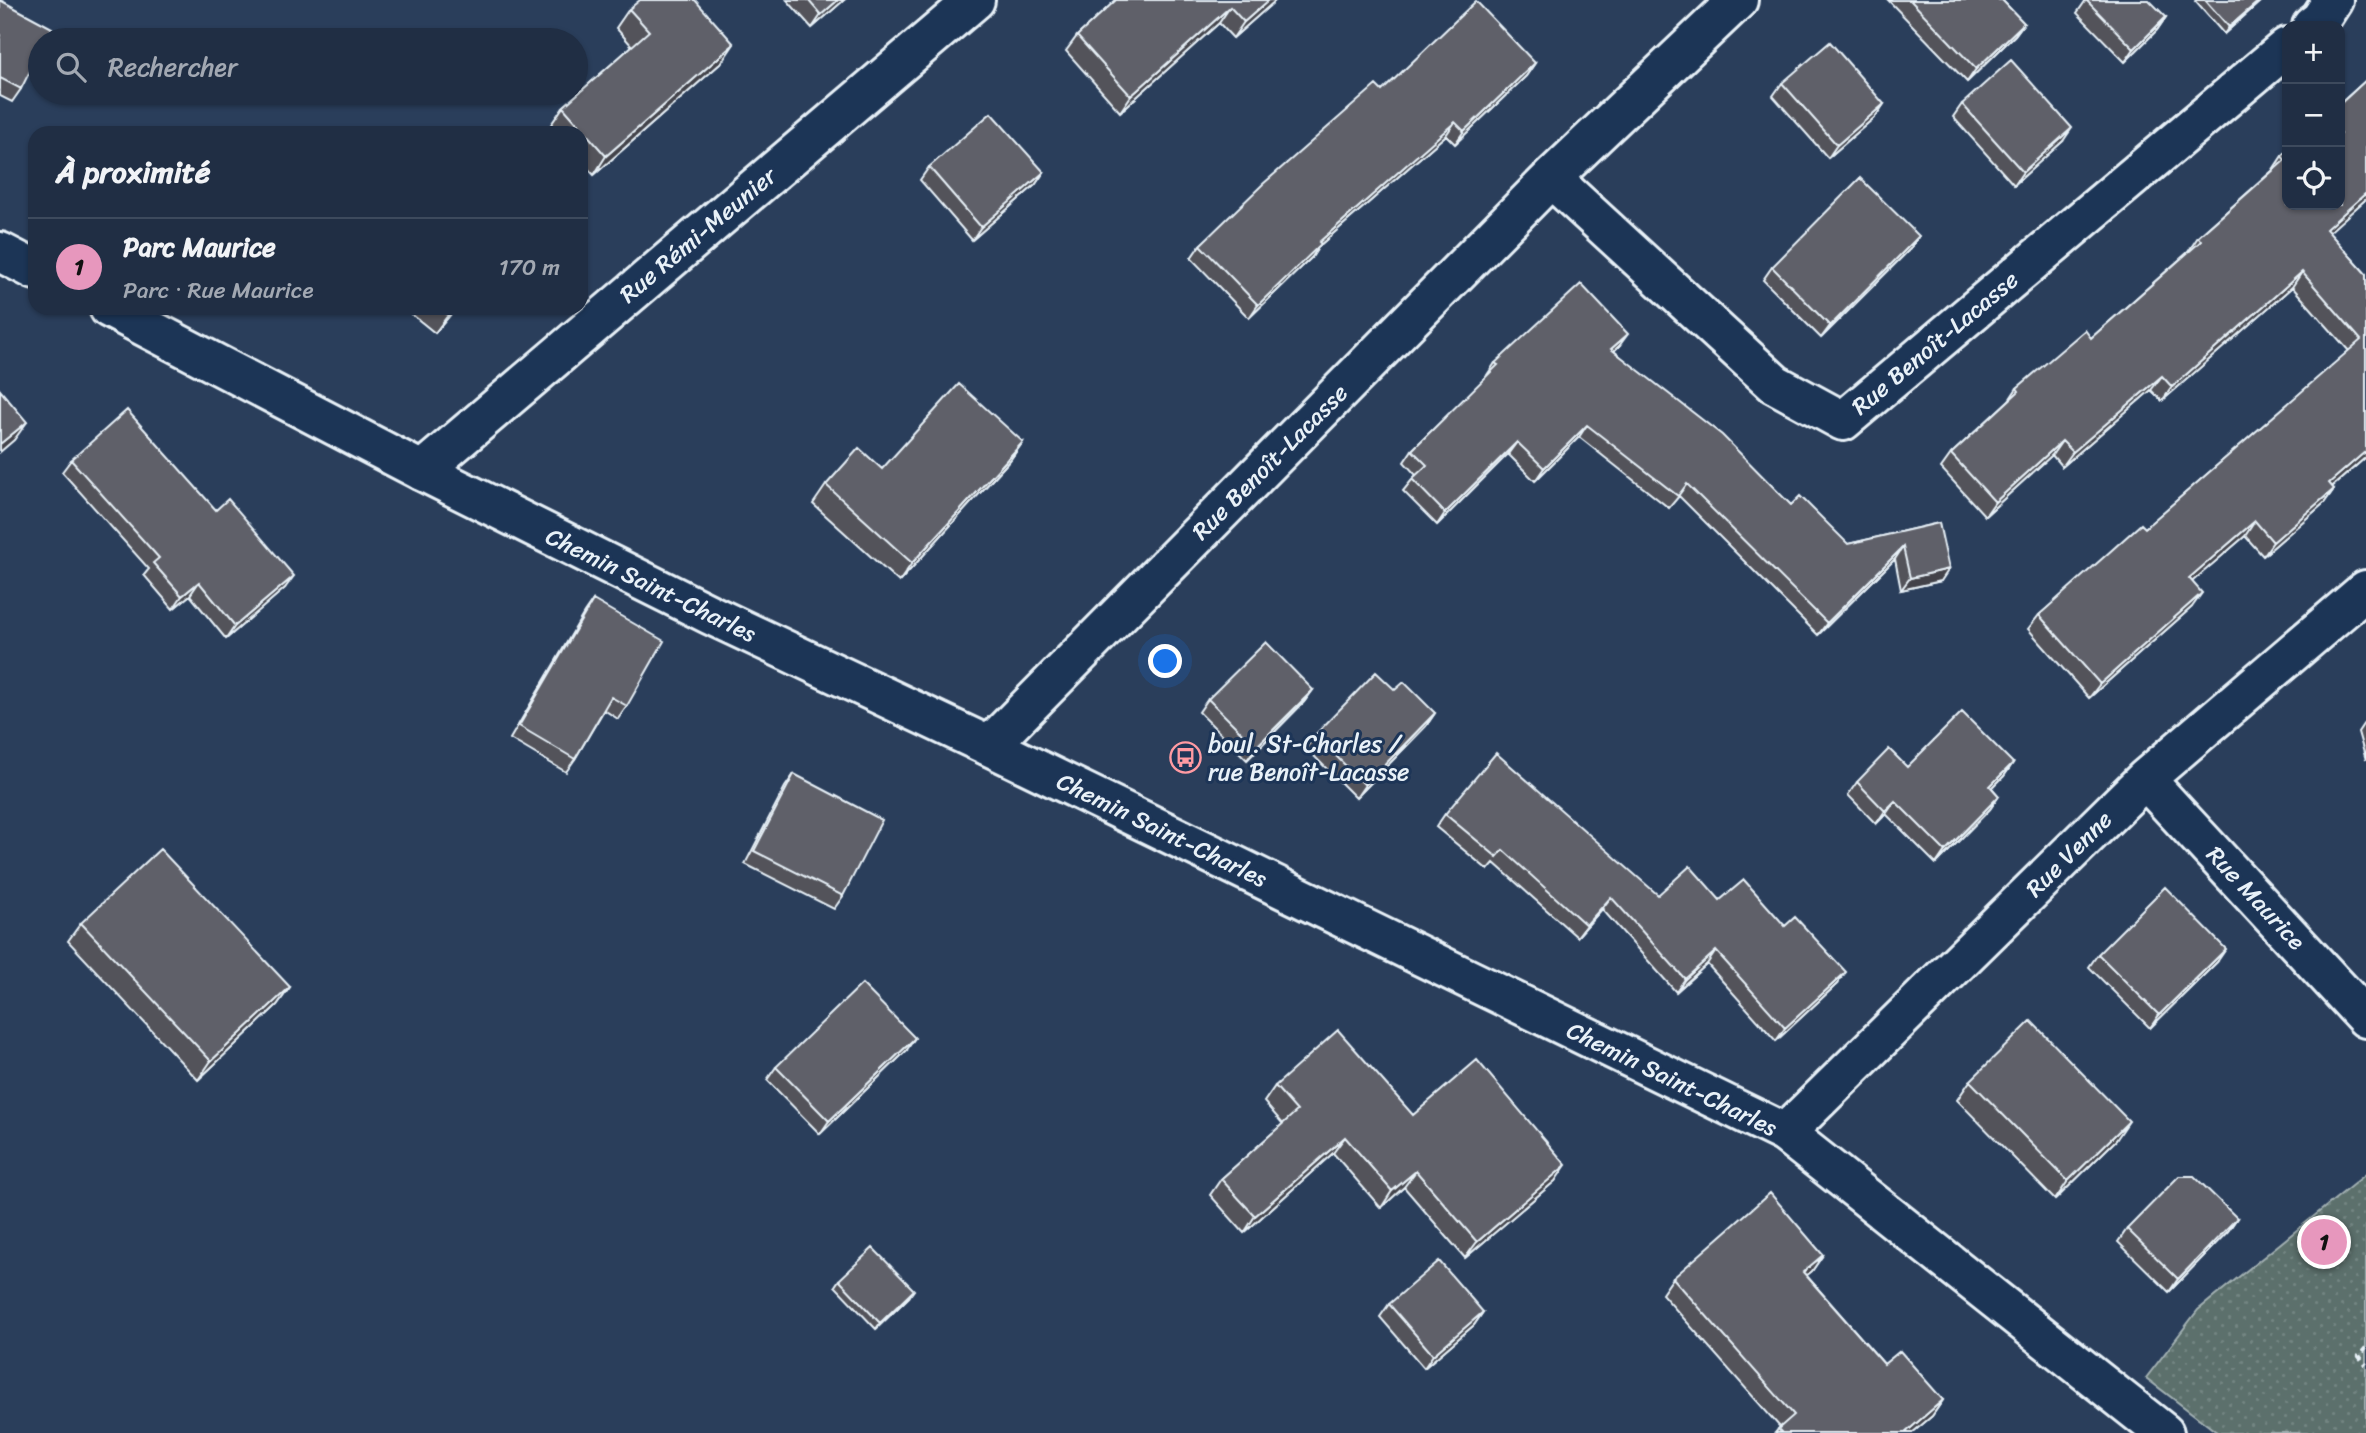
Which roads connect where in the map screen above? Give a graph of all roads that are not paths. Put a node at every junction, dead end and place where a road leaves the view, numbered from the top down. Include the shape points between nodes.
1 (975, 0) edge
2 (1738, 0) edge
3 (2333, 0) edge
4 (2319, 21) edge
5 (2282, 51) edge
6 (1551, 178) junction
7 (0, 252) edge
8 (28, 266) edge
9 (122, 315) edge
10 (422, 471) junction
11 (2366, 590) edge
12 (989, 746) junction
13 (2145, 779) junction
14 (2366, 1018) edge
15 (1785, 1133) junction
16 (2164, 1433) edge

1 - 10 street, Rue Rémi-Meunier
2 - 6 street, Rue Benoît-Lacasse
3 - 4 street
5 - 6 street, Rue Benoît-Lacasse via 1843,421 1775,384
6 - 12 street, Rue Benoît-Lacasse
7 - 8 street
9 - 10 street, Chemin Saint-Charles
10 - 12 street, Chemin Saint-Charles
11 - 13 street, Rue Venne
12 - 15 street, Chemin Saint-Charles
13 - 14 street, Rue Maurice
13 - 15 street, Rue Venne
15 - 16 street, Chemin Saint-Charles

